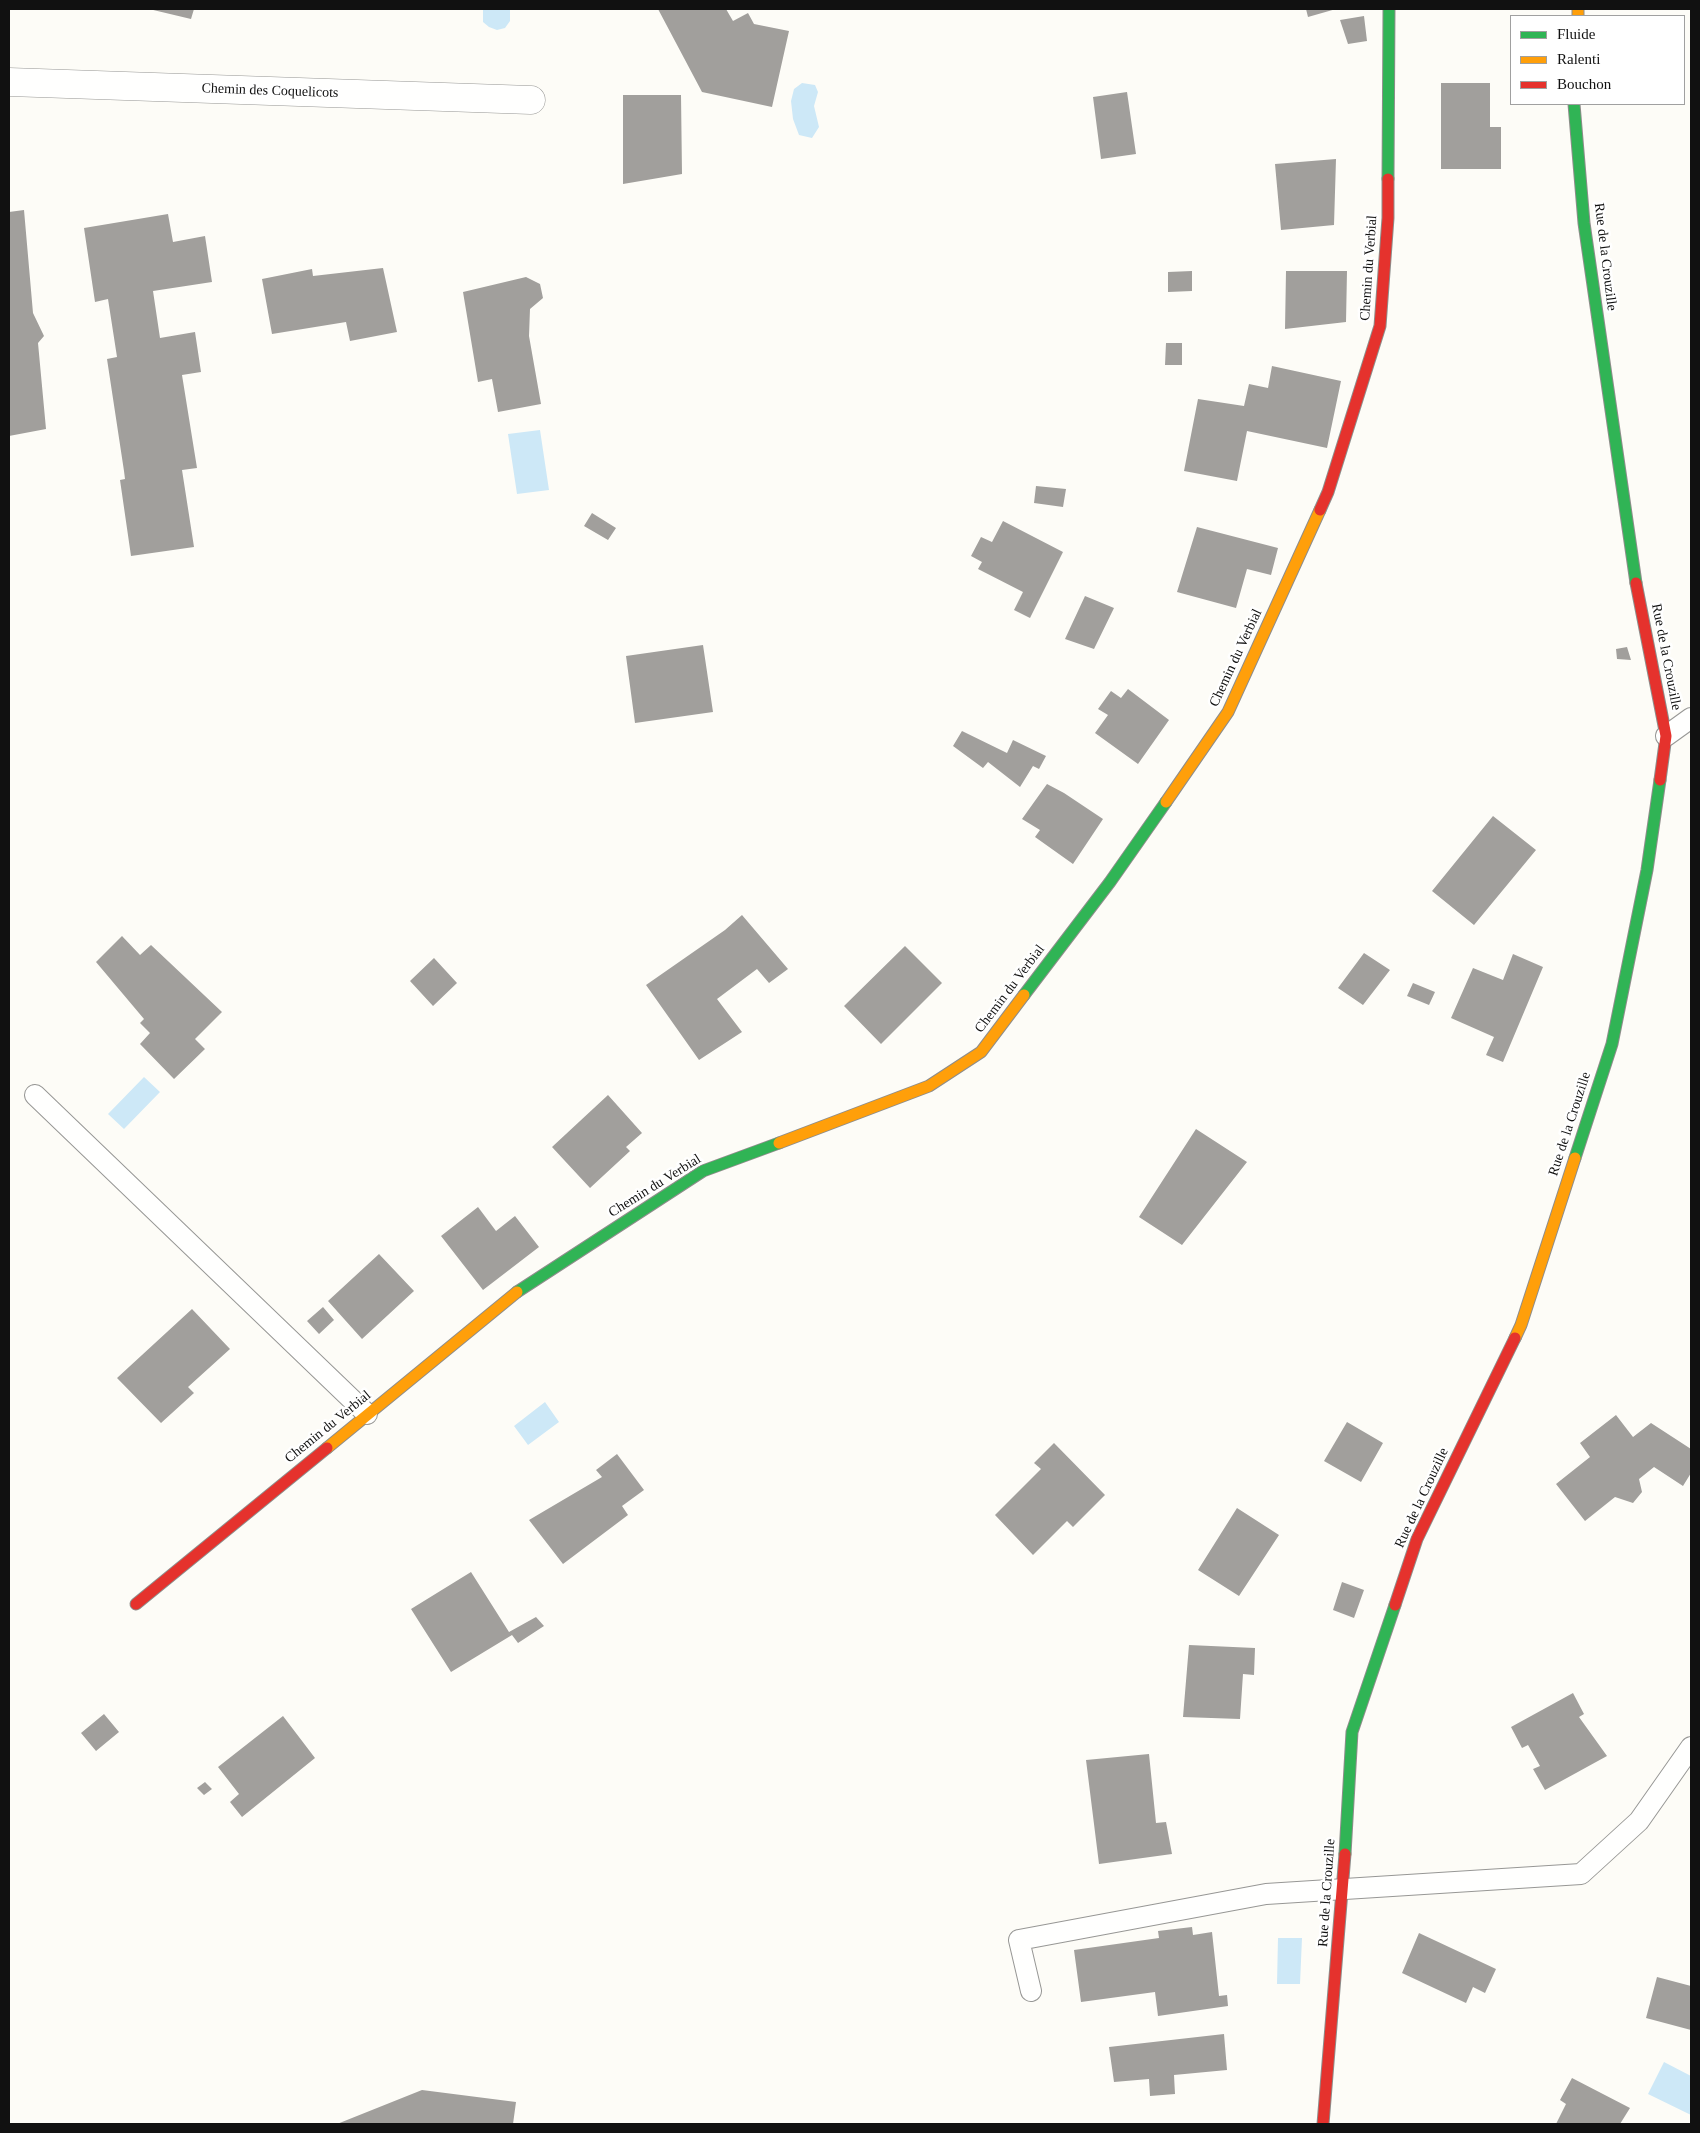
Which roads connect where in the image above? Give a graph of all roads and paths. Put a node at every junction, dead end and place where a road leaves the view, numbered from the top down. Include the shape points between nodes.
1 (1389, 9) edge
2 (9, 82) edge
3 (531, 100) dead end
4 (1574, 105) edge
5 (1691, 718) edge
6 (1666, 736) junction
7 (35, 1095) dead end
8 (367, 1414) junction
9 (136, 1604) dead end
10 (1691, 1746) edge
11 (1343, 1888) junction
12 (1031, 1991) dead end
13 (1323, 2124) edge

1 - 8 street, Chemin du Verbial via 1388,218 1380,326 1328,492 1228,712 1110,882 981,1052 929,1086 703,1171 527,1284
2 - 3 street, Chemin des Coquelicots
4 - 6 street, Rue de la Crouzille via 1584,223 1631,555
5 - 6 lane
6 - 11 street, Rue de la Crouzille via 1647,870 1612,1044 1522,1325 1417,1539 1352,1732
7 - 8 lane
8 - 9 street, Chemin du Verbial
10 - 11 lane via 1639,1821 1582,1874
11 - 12 lane via 1266,1894 1019,1940
11 - 13 street, Rue de la Crouzille

